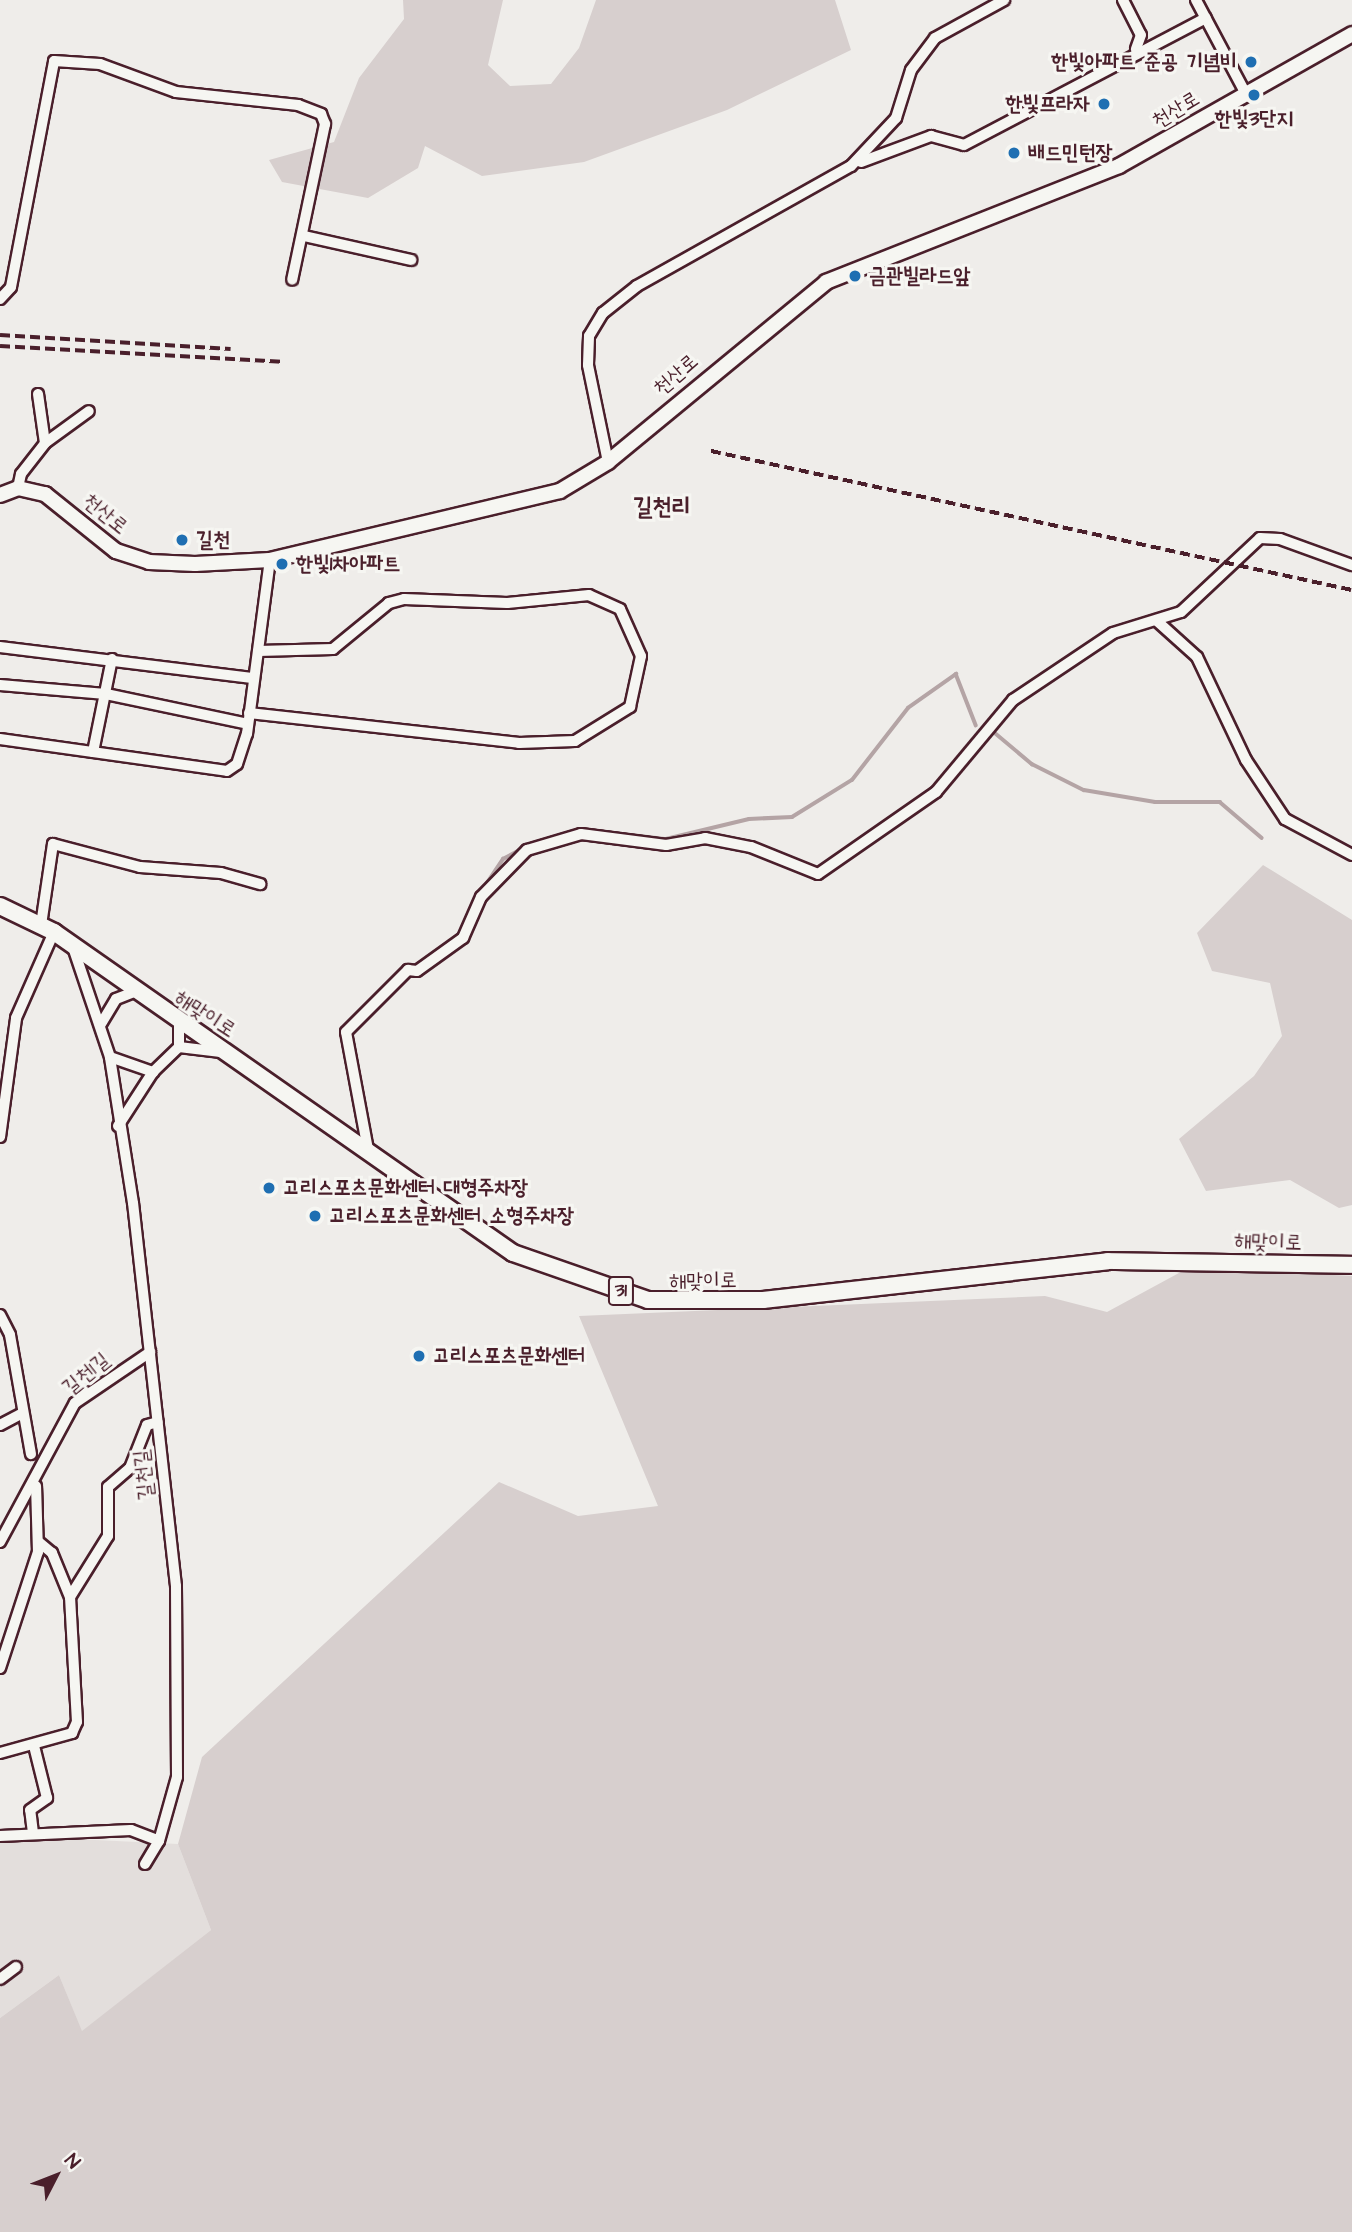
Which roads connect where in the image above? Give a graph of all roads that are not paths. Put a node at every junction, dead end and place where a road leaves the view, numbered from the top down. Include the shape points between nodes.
1 (1004, 0) edge
2 (1123, 0) edge
3 (1196, 0) edge
4 (1206, 18) junction
5 (1352, 34) edge
6 (1136, 49) junction
7 (1245, 92) junction
8 (851, 166) junction
9 (304, 236) junction
10 (411, 260) dead end
11 (292, 280) dead end
12 (0, 299) edge
13 (38, 394) dead end
14 (89, 411) dead end
15 (44, 443) junction
16 (608, 462) junction
17 (18, 488) junction
18 (0, 495) edge
19 (270, 559) junction
20 (1352, 565) edge
21 (1157, 621) junction
22 (0, 647) edge
23 (258, 651) junction
24 (111, 659) junction
25 (254, 678) junction
26 (0, 685) edge
27 (106, 694) junction
28 (249, 718) junction
29 (0, 739) edge
30 (93, 752) junction
31 (1352, 855) edge
32 (261, 884) dead end
33 (0, 906) edge
34 (47, 928) junction
35 (74, 950) junction
36 (134, 992) junction
37 (179, 1023) junction
38 (101, 1024) junction
39 (179, 1047) junction
40 (226, 1052) junction
41 (110, 1057) junction
42 (153, 1072) junction
43 (118, 1127) junction
44 (0, 1137) edge
45 (369, 1155) junction
46 (1352, 1265) edge
47 (0, 1315) edge
48 (11, 1342) junction
49 (0, 1348) edge
50 (150, 1352) junction
51 (23, 1413) junction
52 (158, 1422) junction
53 (0, 1425) edge
54 (31, 1454) dead end
55 (36, 1486) dead end
56 (0, 1542) edge
57 (40, 1543) junction
58 (70, 1597) junction
59 (0, 1668) edge
60 (34, 1746) junction
61 (0, 1753) edge
62 (33, 1833) junction
63 (0, 1836) edge
64 (159, 1841) junction
65 (145, 1864) dead end
66 (16, 1968) dead end
67 (0, 1979) edge

1 - 8 street via 935,38 911,70 896,118
2 - 6 street via 1141,35
3 - 4 street
4 - 6 street via 1159,46
4 - 7 street
5 - 7 street, 천산로
6 - 8 street via 964,145 932,136
7 - 16 street, 천산로 via 1192,127 1077,186 826,282
8 - 16 street via 637,286 603,313 589,337 588,365
9 - 10 street
9 - 11 street
9 - 12 street via 325,124 313,108 218,100 154,87 100,64 54,61 10,287
13 - 15 street
14 - 15 street
15 - 17 street
16 - 19 street, 천산로 via 533,499
17 - 18 street
17 - 19 street, 천산로 via 46,494 116,551 149,562
19 - 23 street
20 - 21 street via 1280,539 1260,538 1181,612
21 - 31 street via 1197,657 1256,780 1284,819
21 - 45 street via 1114,633 1013,700 944,785 818,874 751,846 705,838 666,845 581,834 527,850 481,897 463,939 417,971 408,970 346,1032
22 - 24 street
23 - 25 street
23 - 28 street via 333,649 389,603 404,599 538,603 589,595 620,609 641,656 630,707 575,741 519,743
24 - 25 street
24 - 27 street
25 - 28 street
26 - 27 street
27 - 28 street
27 - 30 street
28 - 30 street via 237,764 217,774
29 - 30 street
32 - 34 street via 220,873 140,867 53,844
33 - 34 main road, 해맞이로 / 31
34 - 35 main road, 해맞이로 / 31
34 - 44 street via 16,1018
35 - 36 main road, 해맞이로 / 31
35 - 38 street, 길천길
36 - 37 main road, 해맞이로 / 31
36 - 38 street via 117,999
37 - 39 street
37 - 40 main road, 해맞이로 / 31
38 - 41 street, 길천길
39 - 40 street
39 - 42 street
40 - 45 main road, 해맞이로 / 31
41 - 42 street
41 - 43 street, 길천길
42 - 43 street
43 - 50 street, 길천길
45 - 46 main road, 해맞이로 / 31 via 513,1253 570,1277 674,1304 1108,1261
47 - 48 street
48 - 49 street
48 - 51 street
50 - 52 street, 길천길
50 - 56 street, 길천1길 via 75,1403 34,1471
51 - 53 street
51 - 54 street
52 - 58 street via 147,1425 130,1468 108,1487 108,1536
52 - 64 street, 길천길 via 176,1586 178,1715 177,1777
55 - 57 street
57 - 58 street via 52,1553
57 - 59 street
58 - 60 street via 77,1722 72,1733
60 - 61 street
60 - 62 street via 47,1798 30,1810
62 - 63 street
62 - 64 street via 131,1830
64 - 65 street, 길천길
66 - 67 street

